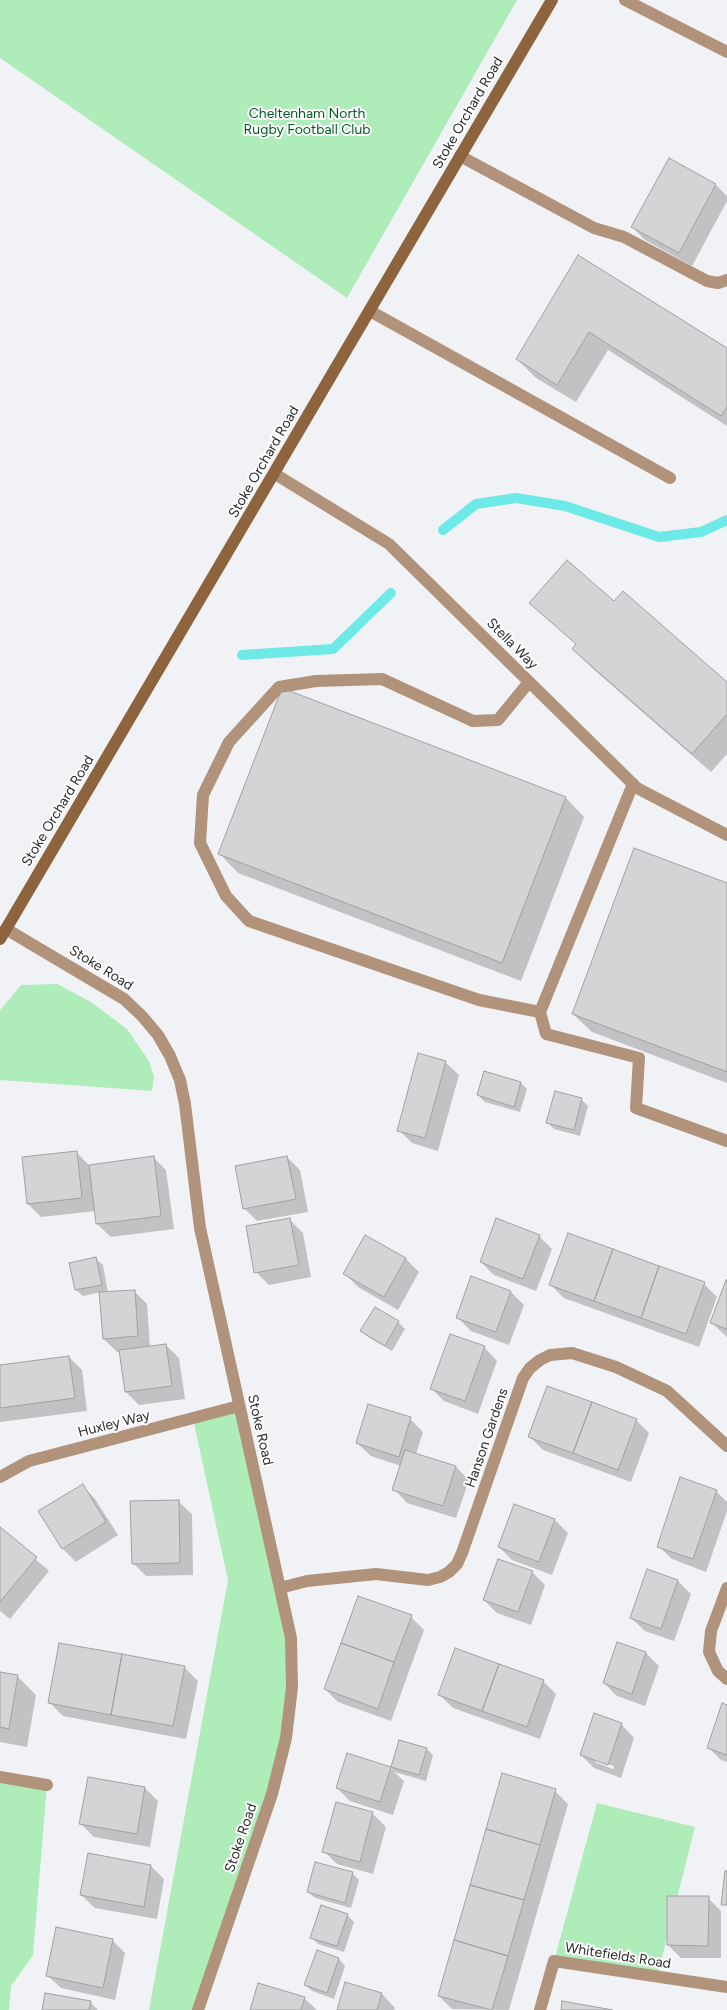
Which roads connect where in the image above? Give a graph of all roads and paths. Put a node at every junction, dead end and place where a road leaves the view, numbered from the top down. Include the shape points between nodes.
1 (552, 0) edge
2 (625, 0) edge
3 (727, 52) edge
4 (460, 156) junction
5 (727, 280) edge
6 (370, 310) junction
7 (275, 474) junction
8 (670, 478) dead end
9 (529, 682) junction
10 (633, 784) junction
11 (727, 835) edge
12 (3, 934) edge
13 (540, 1012) junction
14 (727, 1141) edge
15 (239, 1406) junction
16 (727, 1446) edge
17 (0, 1477) edge
18 (280, 1588) junction
19 (727, 1588) edge
20 (727, 1679) edge
21 (0, 1777) edge
22 (48, 1785) dead end
23 (727, 1987) edge
24 (198, 2010) edge
25 (540, 2010) edge

1 - 4 street, Stoke Orchard Road
2 - 3 street
4 - 5 street via 594,228 624,237 707,281 718,283
4 - 6 street, Stoke Orchard Road
6 - 7 street, Stoke Orchard Road
6 - 8 street
7 - 9 street, Stella Way via 389,544
7 - 12 street, Stoke Orchard Road
9 - 10 street, Stella Way
9 - 13 street via 498,720 474,721 382,679 279,687 228,742 203,794 200,843 226,896 249,921 479,1000
10 - 11 street, Stella Way
10 - 13 street
12 - 15 street, Stoke Road via 124,999 158,1035 170,1056 185,1104 200,1228
13 - 14 street via 546,1034 639,1058 636,1108
15 - 17 street, Huxley Way via 29,1461
15 - 18 street, Stoke Road
16 - 18 street, Hanson Gardens via 667,1391 616,1367 572,1353 550,1355 530,1368 524,1378 462,1553 449,1572 428,1580 376,1574 307,1581
18 - 24 street, Stoke Road via 291,1638 292,1687 286,1738 272,1794
19 - 20 street via 711,1631 709,1652 718,1671
21 - 22 street
23 - 25 street, Whitefields Road via 554,1961

